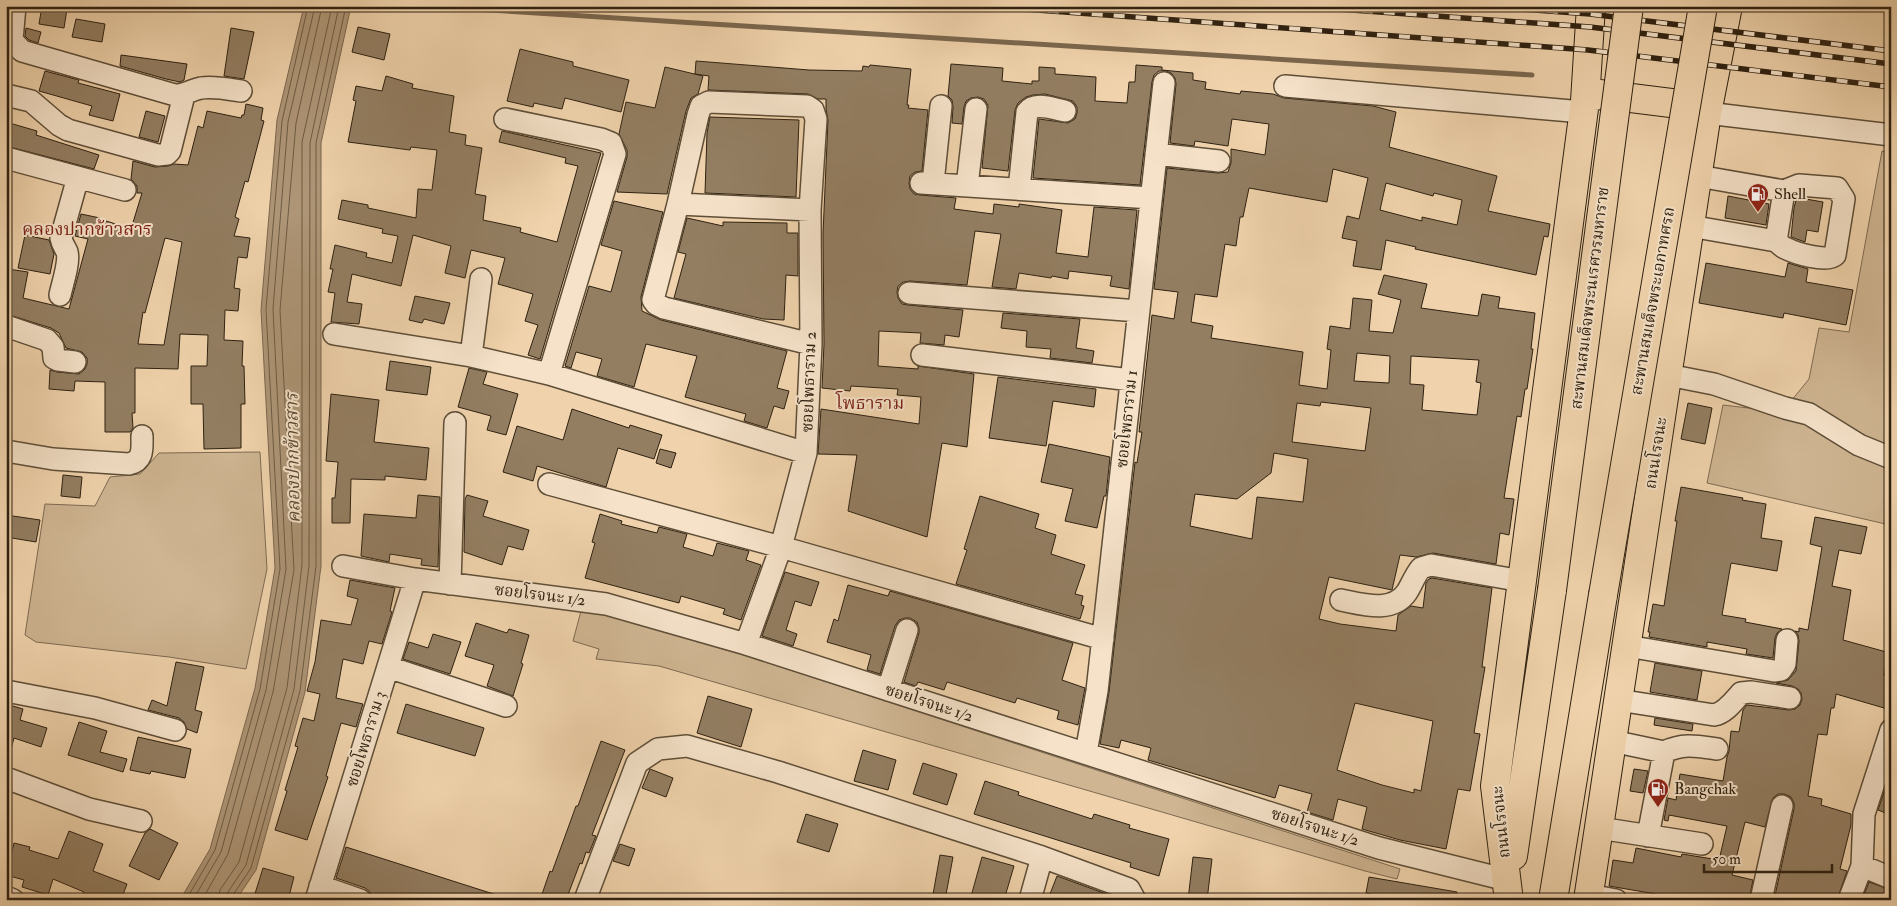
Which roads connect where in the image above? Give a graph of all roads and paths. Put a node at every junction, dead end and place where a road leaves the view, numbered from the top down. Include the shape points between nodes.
1 (16, 6) edge
2 (1591, 6) edge
3 (1629, 6) edge
4 (1703, 6) edge
5 (1728, 6) edge
6 (1164, 83) dead end
7 (1285, 86) dead end
8 (241, 91) dead end
9 (6, 95) edge
10 (184, 95) junction
11 (941, 106) dead end
12 (1584, 106) junction
13 (976, 109) dead end
14 (1065, 111) dead end
15 (1707, 113) junction
16 (505, 119) dead end
17 (1891, 135) edge
18 (1156, 154) junction
19 (6, 158) edge
20 (1219, 161) dead end
21 (1698, 176) junction
22 (78, 177) junction
23 (967, 186) junction
24 (1019, 189) junction
25 (125, 190) dead end
26 (1784, 191) junction
27 (1151, 198) junction
28 (678, 204) junction
29 (810, 210) junction
30 (1690, 226) junction
31 (1776, 240) junction
32 (481, 279) dead end
33 (910, 293) dead end
34 (60, 296) dead end
35 (1138, 311) junction
36 (6, 326) edge
37 (334, 334) dead end
38 (811, 344) junction
39 (922, 355) dead end
40 (471, 356) junction
41 (75, 362) dead end
42 (549, 374) junction
43 (1668, 375) junction
44 (1131, 380) junction
45 (455, 423) dead end
46 (142, 436) dead end
47 (6, 451) edge
48 (806, 453) junction
49 (1891, 458) edge
50 (548, 484) dead end
51 (781, 547) junction
52 (343, 566) dead end
53 (415, 579) junction
54 (1522, 581) junction
55 (450, 584) junction
56 (1552, 590) joint
57 (1341, 600) dead end
58 (907, 630) dead end
59 (1103, 639) junction
60 (1787, 640) dead end
61 (746, 644) junction
62 (1627, 646) junction
63 (388, 667) junction
64 (888, 690) junction
65 (6, 691) edge
66 (1790, 698) dead end
67 (1618, 700) junction
68 (506, 706) dead end
69 (175, 730) dead end
70 (1891, 730) edge
71 (1612, 741) junction
72 (1717, 750) dead end
73 (1664, 752) junction
74 (1086, 753) junction
75 (6, 778) edge
76 (1782, 806) dead end
77 (141, 821) dead end
78 (1599, 828) junction
79 (1648, 836) junction
80 (1702, 844) dead end
81 (1560, 846) junction
82 (1042, 857) junction
83 (1862, 866) junction
84 (1891, 878) edge
85 (1507, 891) edge
86 (318, 893) edge
87 (6, 897) edge
88 (1583, 898) edge
89 (13, 900) edge
90 (360, 900) edge
91 (585, 900) edge
92 (1030, 900) edge
93 (1135, 900) edge
94 (1553, 900) edge
95 (1616, 900) edge
96 (1761, 900) edge
97 (1849, 900) edge

1 - 10 street via 12,40 22,51 175,96
2 - 12 main road, ถนนโรจนะ
3 - 56 main road, สะพานสมเด็จพระนเรศวรมหาราช, bridge
4 - 81 main road, สะพานสมเด็จพระเอกาทศรถ, bridge
5 - 15 main road, ถนนโรจนะ
6 - 18 street, ซอยโพธาราม 1
7 - 12 street
8 - 10 street via 204,88
9 - 10 street via 31,101 68,130 158,155 170,151
11 - 23 street via 927,183
12 - 15 main road via 1598,94 1695,106
12 - 54 main road, ถนนโรจนะ
13 - 23 street
14 - 24 street via 1035,105 1027,112
15 - 17 street
15 - 21 main road, ถนนโรจนะ
16 - 42 street via 600,139 611,143 614,154
18 - 20 street
18 - 27 street, ซอยโพธาราม 1
19 - 22 street
21 - 26 street
21 - 30 main road, ถนนโรจนะ
22 - 25 street
22 - 34 street via 61,238 68,259
23 - 24 street
24 - 27 street
26 - 31 street
26 - 31 street via 1798,185 1837,188 1841,193 1844,199 1835,256 1823,259 1784,248
27 - 35 street, ซอยโพธาราม 1
28 - 29 street
28 - 29 street, ซอยโพธาราม 2 via 701,106 709,102 807,106 816,118
28 - 38 street via 653,300 656,304
29 - 38 street, ซอยโพธาราม 2
30 - 31 street
30 - 43 main road, ถนนโรจนะ
32 - 40 street
33 - 35 street
35 - 44 street, ซอยโพธาราม 1
36 - 41 street via 47,340 53,347 54,358
37 - 40 street
38 - 48 street, ซอยโพธาราม 2
39 - 44 street
40 - 42 street
42 - 48 street
43 - 49 street via 1714,384 1809,414 1859,445
43 - 62 main road, ถนนโรจนะ
44 - 59 street, ซอยโพธาราม 1
45 - 55 street
46 - 47 street via 141,456 129,464 53,459
48 - 51 street, ซอยโพธาราม 2
50 - 51 street
51 - 59 street
51 - 61 street, ซอยโพธาราม 2
52 - 53 street, ซอยโรจนะ 1/2
53 - 55 street, ซอยโรจนะ 1/2
53 - 63 street, ซอยโพธาราม 3
54 - 57 street via 1431,565 1421,568 1406,594 1396,601 1380,607
54 - 85 main road, ถนนโรจนะ via 1495,786
55 - 61 street, ซอยโรจนะ 1/2 via 606,604
56 - 85 main road, ถนนโรจนะ
58 - 64 street
59 - 74 street, ซอยโพธาราม 1
60 - 62 street via 1785,664 1781,670 1774,671
61 - 64 street, ซอยโรจนะ 1/2
62 - 67 main road, ถนนโรจนะ
63 - 68 street
63 - 86 street, ซอยโพธาราม 3
64 - 74 street, ซอยโรจนะ 1/2
65 - 69 street via 95,708
66 - 67 street via 1741,693 1720,714 1714,715
67 - 71 main road, ถนนโรจนะ
70 - 83 street via 1864,814
71 - 73 street
71 - 78 main road, ถนนโรจนะ
72 - 73 street via 1686,745
73 - 79 street
74 - 85 street, ซอยโรจนะ 1/2
75 - 77 street via 90,809
76 - 96 street
78 - 79 street
78 - 88 main road, ถนนโรจนะ
79 - 80 street
81 - 88 main road
81 - 94 main road
82 - 91 street via 687,746 658,749 637,763
82 - 92 street
82 - 93 street via 1129,889
83 - 84 street
83 - 97 street
86 - 90 street
87 - 89 street
88 - 95 street

